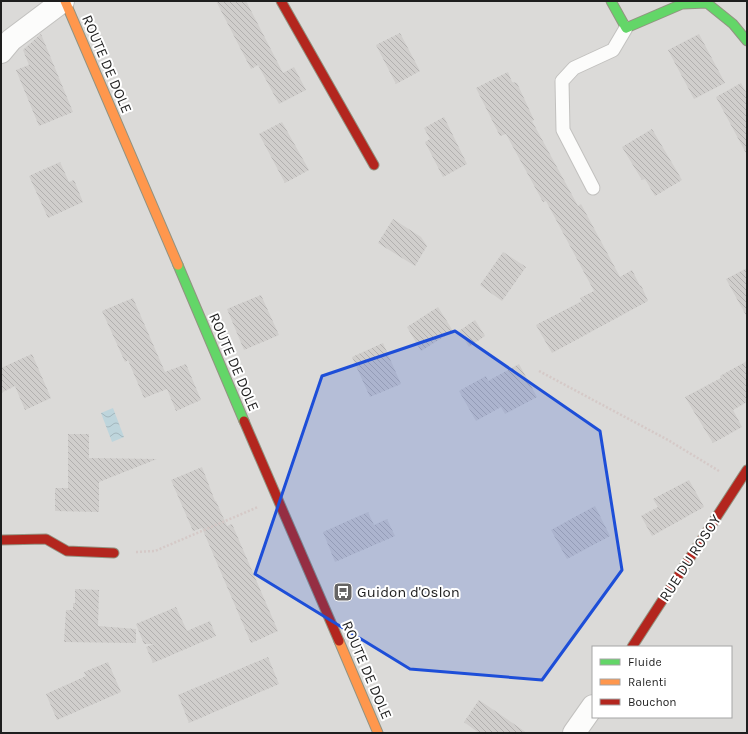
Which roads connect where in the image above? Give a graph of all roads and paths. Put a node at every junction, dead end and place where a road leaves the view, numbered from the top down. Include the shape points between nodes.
1 (64, 1) edge
2 (281, 1) edge
3 (611, 1) edge
4 (626, 28) junction
5 (747, 41) edge
6 (1, 52) edge
7 (374, 165) dead end
8 (593, 188) dead end
9 (539, 371) dead end
10 (747, 470) edge
11 (739, 483) junction
12 (278, 498) junction
13 (1, 540) edge
14 (114, 553) joint
15 (633, 646) edge
16 (592, 707) edge
17 (378, 733) edge
18 (574, 733) edge

1 - 6 street via 11,40
1 - 12 main road, ROUTE DE DOLE
2 - 7 main road
3 - 4 main road
4 - 5 main road via 682,4 707,3 733,24
4 - 8 lane via 613,50 574,68 562,81 563,130
9 - 11 path via 668,440
10 - 11 main road, RUE DU ROSOY
11 - 15 main road, RUE DU ROSOY
12 - 14 path via 155,552
12 - 17 main road, ROUTE DE DOLE
13 - 14 main road via 46,539 67,551
16 - 18 street

